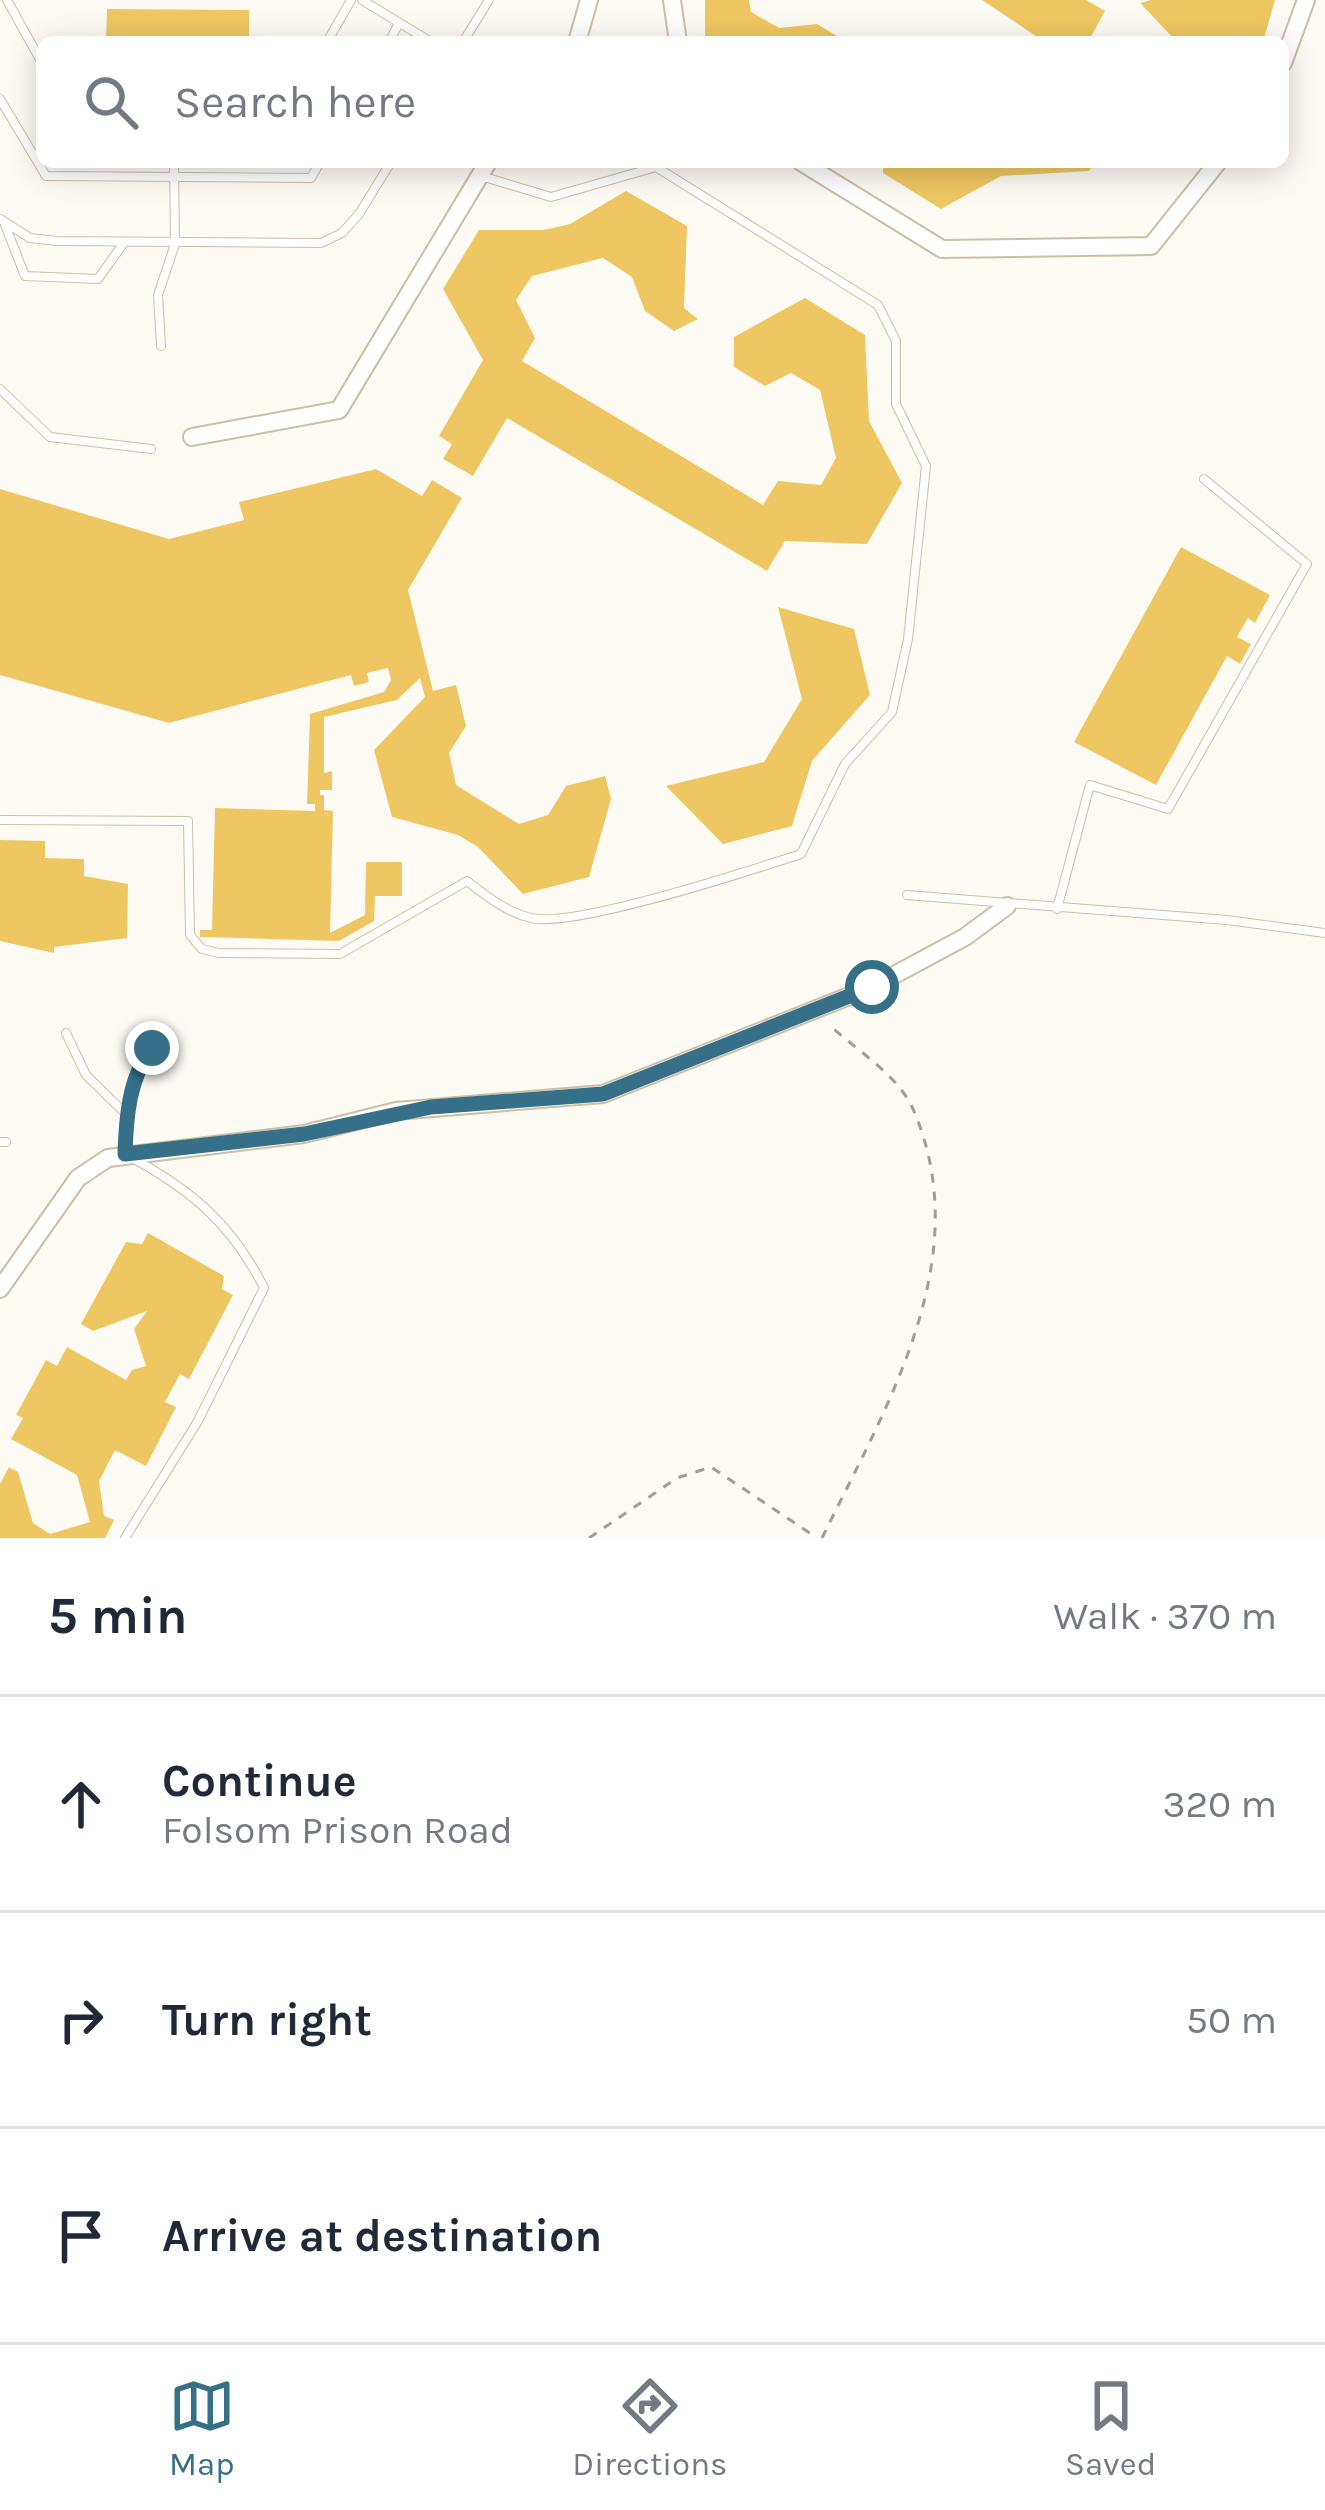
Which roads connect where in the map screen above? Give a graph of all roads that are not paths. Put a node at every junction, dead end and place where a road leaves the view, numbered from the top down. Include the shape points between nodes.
1 (7, 0) edge
2 (351, 0) edge
3 (362, 0) edge
4 (489, 0) edge
5 (589, 0) edge
6 (672, 0) edge
7 (1306, 0) edge
8 (400, 23) junction
9 (330, 36) edge
10 (392, 36) edge
11 (421, 36) edge
12 (467, 36) edge
13 (579, 36) edge
14 (677, 36) edge
15 (1289, 47) edge
16 (36, 52) edge
17 (0, 99) edge
18 (36, 159) edge
19 (41, 168) edge
20 (174, 168) edge
21 (317, 168) edge
22 (387, 168) edge
23 (652, 168) edge
24 (658, 168) edge
25 (811, 168) edge
26 (1214, 168) edge
27 (484, 169) edge
28 (173, 179) junction
29 (2, 222) edge
30 (124, 243) junction
31 (175, 244) junction
32 (161, 346) dead end
33 (0, 389) edge
34 (192, 437) dead end
35 (151, 449) dead end
36 (1204, 479) dead end
37 (0, 820) edge
38 (907, 895) dead end
39 (1007, 906) junction
40 (1058, 909) junction
41 (1325, 933) edge
42 (66, 1034) dead end
43 (162, 1035) dead end
44 (126, 1114) junction
45 (125, 1154) junction
46 (0, 1289) edge
47 (124, 1538) edge

1 - 16 lane
2 - 9 lane
3 - 8 lane
4 - 12 lane
5 - 13 street
6 - 14 street
7 - 15 street
8 - 10 lane
8 - 11 lane
17 - 18 lane
19 - 28 lane via 46,176
20 - 28 lane
21 - 28 lane via 311,178
22 - 31 lane via 359,214 321,243
23 - 27 lane via 551,197
24 - 37 lane via 878,305 896,341 896,404 926,466 892,712 845,764 801,854 706,886 535,919 467,881 340,954 219,953 194,942 188,924 188,821
25 - 26 street via 942,249 1151,246
27 - 34 street via 339,410
28 - 31 lane
29 - 30 lane via 30,238
29 - 30 lane via 25,277 98,279
30 - 31 lane
31 - 32 lane via 158,295
33 - 35 lane via 50,437
36 - 40 lane via 1306,564 1168,809 1090,785
38 - 39 lane
39 - 40 lane
39 - 45 street via 919,964 603,1094 431,1107 304,1134
40 - 41 lane
42 - 44 lane via 86,1076
43 - 44 lane via 139,1064
44 - 45 lane
45 - 46 street via 78,1178
45 - 47 lane via 185,1186 245,1251 264,1288 198,1420

